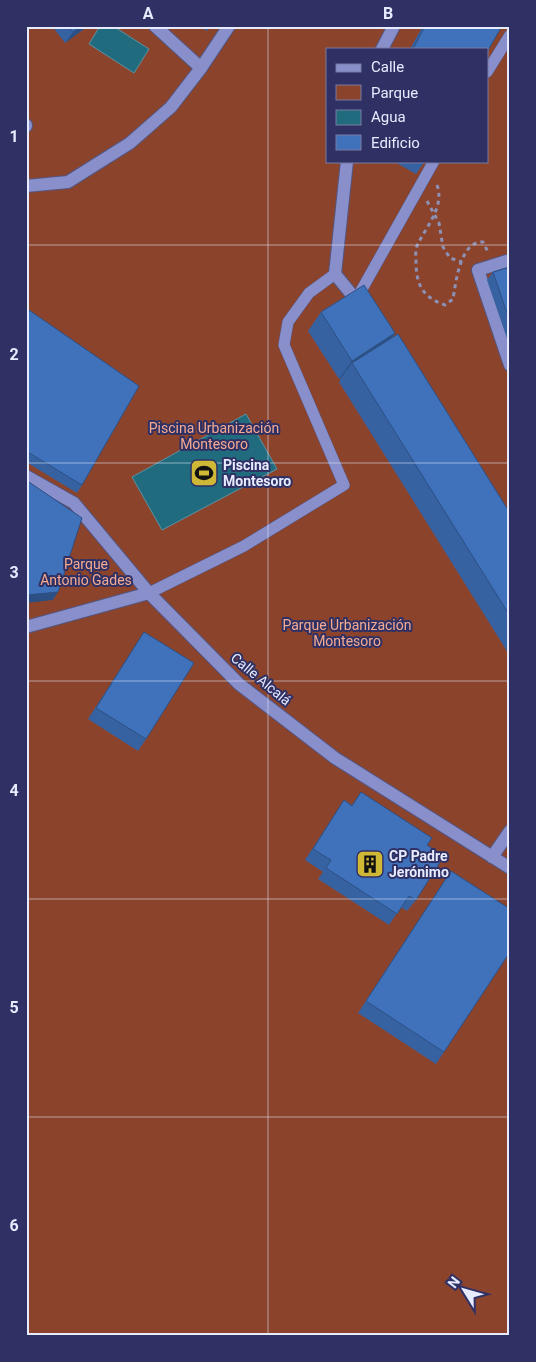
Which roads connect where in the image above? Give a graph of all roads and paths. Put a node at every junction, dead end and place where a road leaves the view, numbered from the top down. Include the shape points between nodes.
1 (155, 26) edge
2 (229, 26) edge
3 (394, 26) edge
4 (510, 34) edge
5 (383, 48) edge
6 (201, 68) junction
7 (488, 70) edge
8 (347, 162) edge
9 (433, 162) edge
10 (436, 182) dead end
11 (26, 186) edge
12 (423, 194) dead end
13 (510, 260) edge
14 (462, 262) junction
15 (478, 270) junction
16 (335, 274) junction
17 (356, 299) junction
18 (368, 315) edge
19 (510, 365) edge
20 (26, 476) edge
21 (149, 593) junction
22 (26, 627) edge
23 (510, 831) edge
24 (492, 857) junction
25 (510, 868) edge

1 - 6 street
2 - 6 street
3 - 5 street
4 - 7 lane
6 - 11 street via 171,108 130,143 68,182
8 - 16 street
9 - 17 lane
10 - 14 path via 440,193 439,207 416,248 416,280 432,300 445,305 453,299
12 - 14 path via 439,223 443,246 450,258
13 - 15 street
14 - 15 path via 467,250 482,242 489,252
15 - 19 street
16 - 17 street
16 - 21 lane via 309,292 288,322 284,345 344,485 244,546
17 - 18 street
20 - 21 street, Calle Alcalá via 74,503
21 - 22 street
21 - 24 street, Calle Alcalá via 254,696 335,758
23 - 24 street
24 - 25 street, Calle Alcalá

